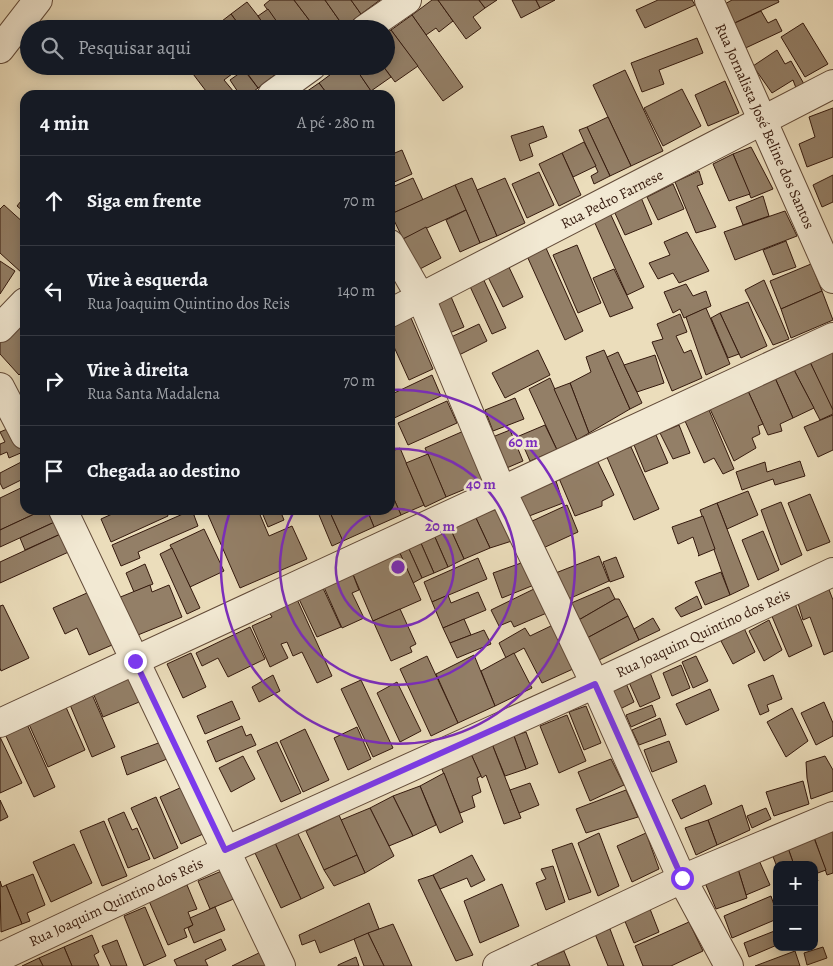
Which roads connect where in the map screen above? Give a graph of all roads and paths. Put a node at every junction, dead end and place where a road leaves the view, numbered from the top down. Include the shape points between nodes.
1 (38, 0) edge
2 (407, 0) edge
3 (709, 0) edge
4 (22, 20) edge
5 (378, 20) edge
6 (20, 23) edge
7 (0, 48) edge
8 (300, 75) edge
9 (833, 84) edge
10 (279, 90) edge
11 (763, 120) junction
12 (395, 253) edge
13 (833, 279) edge
14 (421, 298) junction
15 (20, 307) edge
16 (395, 311) edge
17 (0, 328) edge
18 (833, 337) edge
19 (0, 387) edge
20 (20, 425) edge
21 (502, 491) junction
22 (65, 515) edge
23 (833, 572) edge
24 (135, 661) junction
25 (595, 684) junction
26 (0, 723) edge
27 (833, 816) edge
28 (225, 850) junction
29 (682, 878) junction
30 (0, 957) edge
31 (281, 966) edge
32 (497, 966) edge
33 (729, 966) edge

1 - 4 street
2 - 5 street
3 - 11 street, Rua Jornalista José Beline dos Santos
6 - 7 street
8 - 10 street
9 - 11 street, Rua Pedro Farnese
11 - 13 street, Rua Jornalista José Beline dos Santos
11 - 14 street, Rua Pedro Farnese
12 - 14 street
14 - 16 street, Rua Pedro Farnese
14 - 21 street
15 - 17 street
18 - 21 street
19 - 20 street
21 - 24 street
21 - 25 street
22 - 24 street
23 - 25 street, Rua Joaquim Quintino dos Reis
24 - 26 street
24 - 28 street
25 - 28 street, Rua Joaquim Quintino dos Reis
25 - 29 street
27 - 29 street
28 - 30 street, Rua Joaquim Quintino dos Reis
28 - 31 street
29 - 32 street
29 - 33 street

